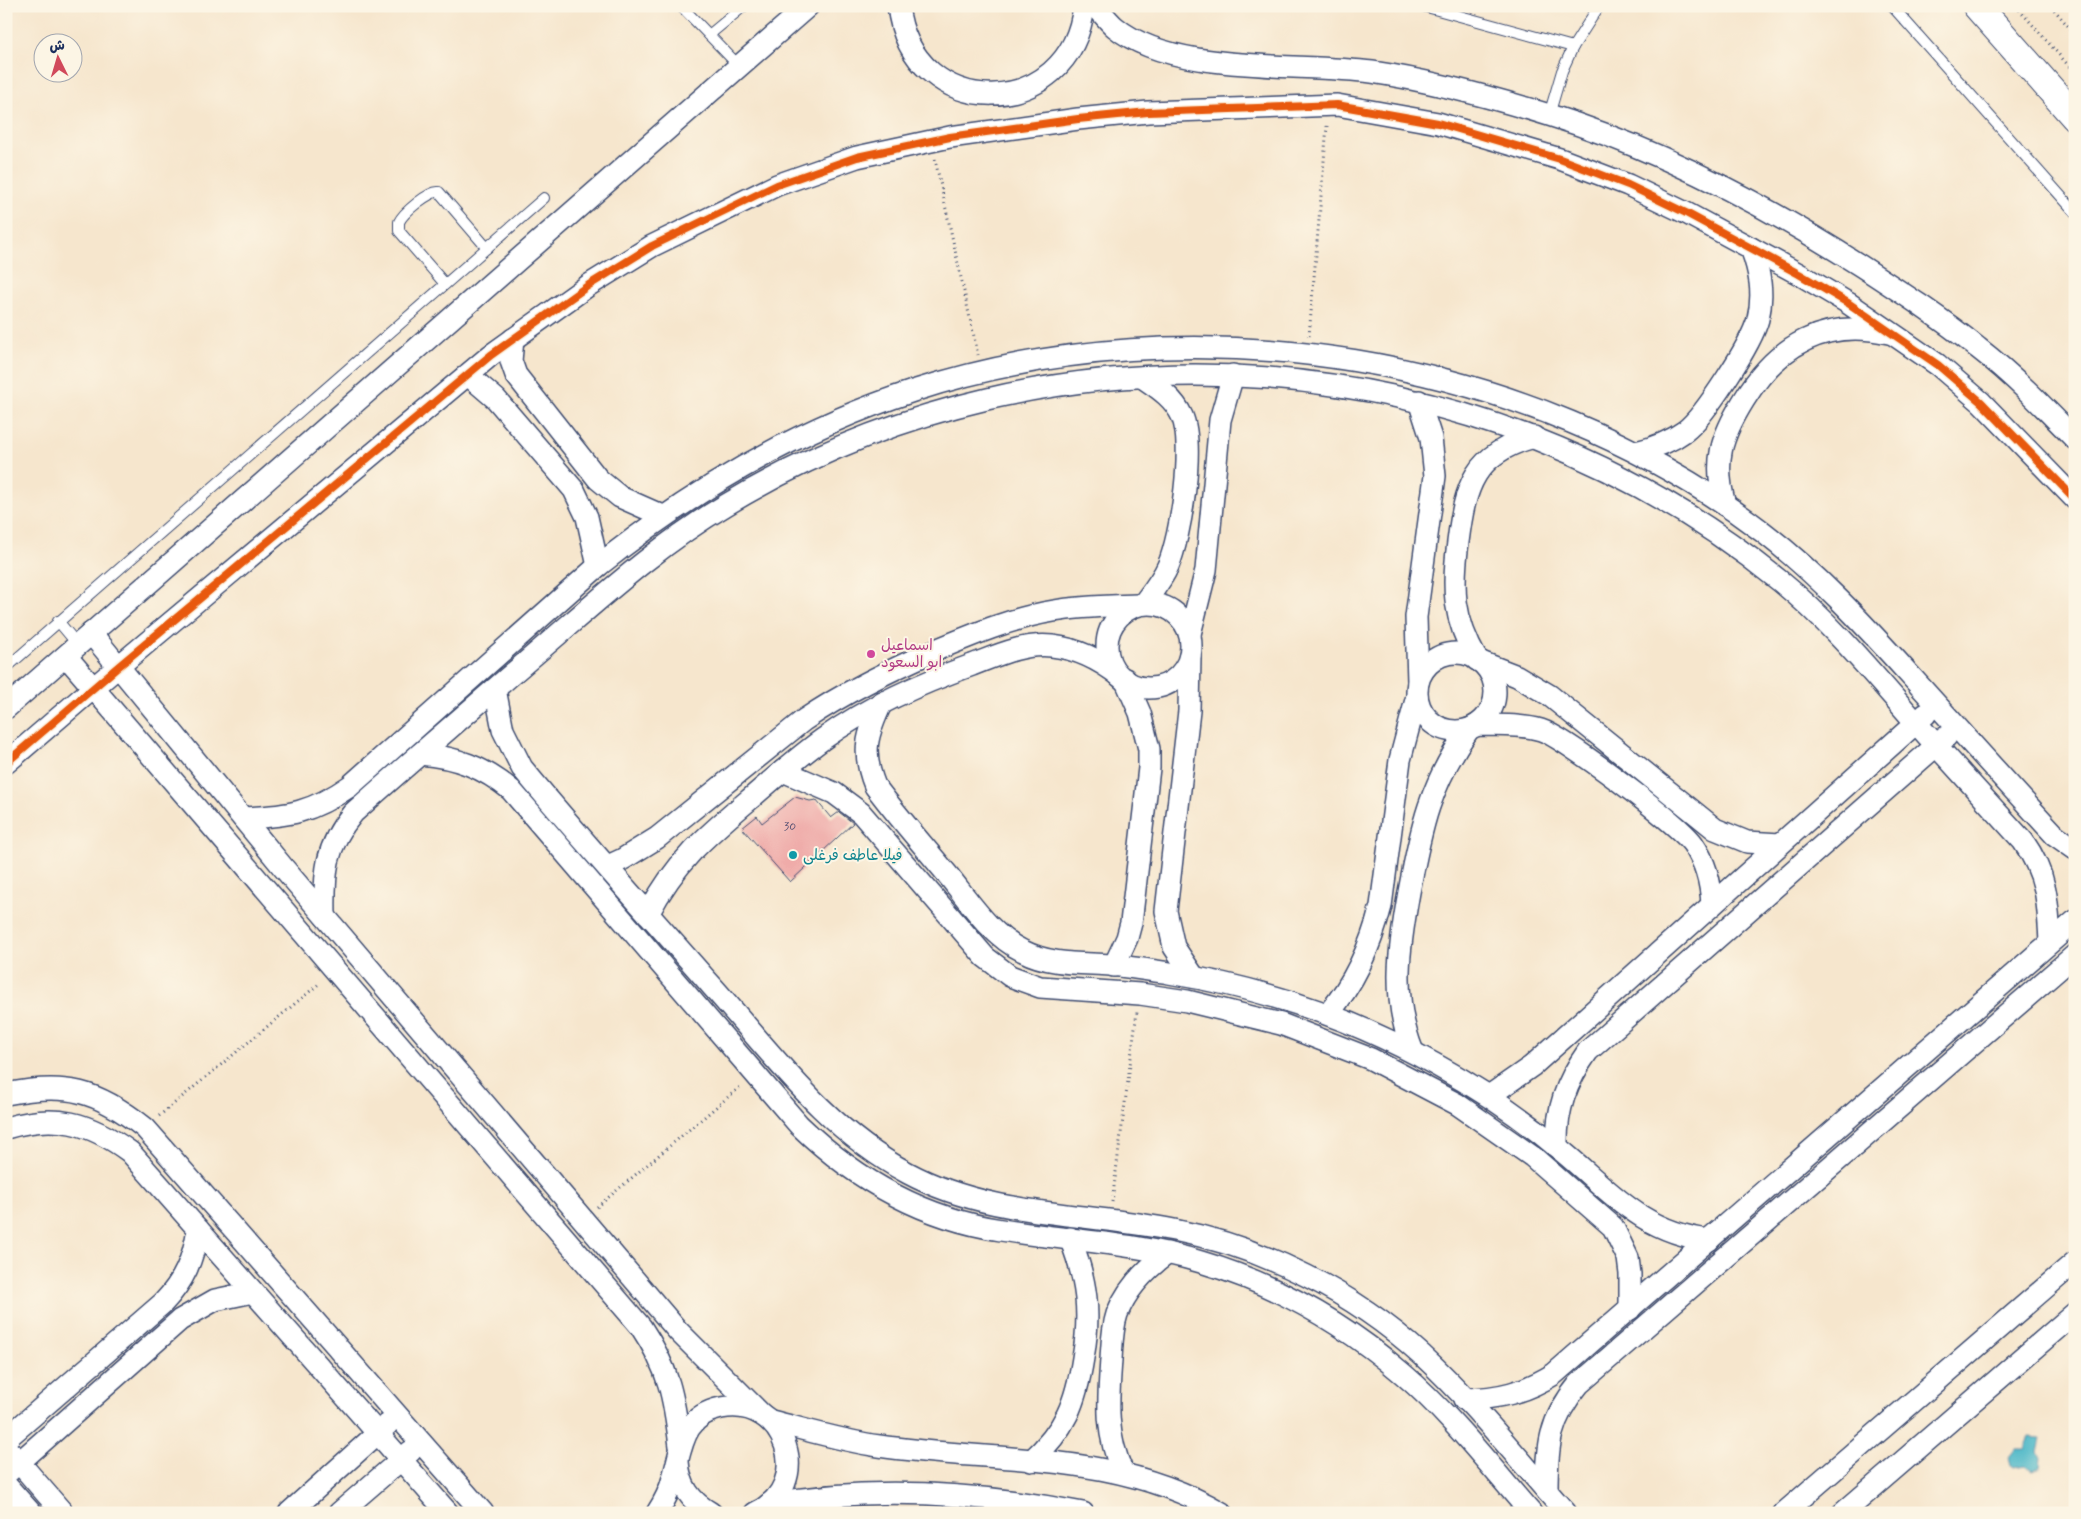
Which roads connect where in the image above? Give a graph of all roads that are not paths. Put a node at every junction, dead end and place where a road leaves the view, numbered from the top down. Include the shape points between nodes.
1 (681, 6) edge
2 (744, 6) edge
3 (808, 6) edge
4 (898, 6) edge
5 (1084, 6) edge
6 (1096, 6) edge
7 (1422, 6) edge
8 (1599, 6) edge
9 (1892, 6) edge
10 (1977, 6) edge
11 (709, 35) junction
12 (1573, 47) junction
13 (739, 66) junction
14 (1003, 95) junction
15 (1549, 115) junction
16 (2075, 117) edge
17 (1008, 129) junction
18 (544, 198) dead end
19 (2075, 212) edge
20 (487, 248) junction
21 (1751, 248) junction
22 (445, 284) junction
23 (1897, 335) junction
24 (513, 339) junction
25 (468, 374) junction
26 (1233, 375) junction
27 (1142, 376) junction
28 (1419, 401) junction
29 (1534, 437) junction
30 (2075, 439) edge
31 (1636, 452) junction
32 (2075, 499) edge
33 (1725, 505) junction
34 (663, 516) junction
35 (598, 566) junction
36 (1140, 605) junction
37 (58, 621) junction
38 (1190, 634) junction
39 (78, 645) junction
40 (1190, 656) junction
41 (1479, 661) junction
42 (119, 666) junction
43 (6, 668) edge
44 (1122, 678) junction
45 (93, 688) junction
46 (495, 689) junction
47 (1417, 689) junction
48 (882, 702) junction
49 (1937, 704) junction
50 (6, 708) edge
51 (1916, 723) junction
52 (1473, 727) junction
53 (1957, 727) junction
54 (1936, 745) junction
55 (420, 754) junction
56 (6, 763) edge
57 (783, 771) junction
58 (243, 818) junction
59 (1780, 844) junction
60 (2075, 849) edge
61 (608, 866) junction
62 (1712, 905) junction
63 (648, 914) junction
64 (325, 916) junction
65 (2075, 921) edge
66 (2050, 942) junction
67 (2075, 955) edge
68 (1114, 966) junction
69 (1194, 977) junction
70 (1328, 1014) junction
71 (1413, 1052) junction
72 (6, 1094) edge
73 (1489, 1096) junction
74 (107, 1101) junction
75 (6, 1128) edge
76 (94, 1129) junction
77 (1557, 1147) junction
78 (198, 1229) junction
79 (1070, 1238) junction
80 (1709, 1240) junction
81 (1168, 1253) junction
82 (2075, 1262) edge
83 (254, 1292) junction
84 (1630, 1310) junction
85 (2075, 1313) edge
86 (1464, 1399) junction
87 (398, 1416) junction
88 (766, 1418) junction
89 (378, 1434) junction
90 (6, 1439) edge
91 (421, 1442) junction
92 (678, 1453) junction
93 (401, 1460) junction
94 (11, 1461) edge
95 (1031, 1461) junction
96 (1123, 1473) junction
97 (6, 1484) edge
98 (1547, 1491) junction
99 (762, 1508) edge
100 (31, 1513) edge
101 (63, 1513) edge
102 (289, 1513) edge
103 (339, 1513) edge
104 (448, 1513) edge
105 (483, 1513) edge
106 (657, 1513) edge
107 (712, 1513) edge
108 (1083, 1513) edge
109 (1222, 1513) edge
110 (1531, 1513) edge
111 (1566, 1513) edge
112 (1784, 1513) edge
113 (1843, 1513) edge

1 - 11 lane
2 - 11 lane
3 - 13 street
4 - 14 street via 900,24 908,45 920,64 937,79 978,95
5 - 14 street via 1079,33 1067,56 1049,75 1026,88
6 - 15 street via 1115,27 1166,53 1218,62 1372,72 1455,89
7 - 12 lane
8 - 12 lane
9 - 19 lane
10 - 16 main road
11 - 13 lane
12 - 15 lane
13 - 39 street
14 - 17 street
15 - 30 street via 1601,133 1708,180 1816,238 1926,308 1980,349
17 - 21 street via 1148,112 1328,105 1387,113 1560,159 1628,185
17 - 24 street via 894,148 777,185 652,246
18 - 20 lane
20 - 22 lane
20 - 22 lane via 439,192 431,192 404,215 398,222 399,231
21 - 23 street
21 - 31 street via 1761,284 1758,320 1751,338 1700,416 1687,430 1654,448
22 - 37 lane
23 - 32 street via 1981,402
23 - 33 street via 1871,329 1844,329 1818,334 1772,361 1755,381 1729,424 1722,443 1719,478
24 - 25 street
24 - 34 street via 512,361 516,375 598,479 620,497
25 - 35 street via 496,399 574,490 587,517
25 - 42 street
26 - 27 street
26 - 28 street via 1327,383
26 - 38 street via 1220,420 1206,570
27 - 36 street via 1176,404 1183,417 1188,445 1177,540 1167,568
27 - 46 street via 1045,387 950,408 813,458 727,504 647,558
28 - 29 street
28 - 47 street via 1431,438 1435,476 1416,617
29 - 41 street via 1517,442 1487,460 1467,490 1462,506 1453,579 1454,596 1462,629
29 - 51 street via 1639,486 1737,547 1826,620
31 - 33 street
31 - 34 street via 1546,411 1405,370 1307,355 1198,348 1144,349 1044,360 981,372 897,397 784,444
33 - 49 street via 1776,543 1843,601
34 - 35 street
35 - 58 street via 350,786 326,802 299,813
36 - 38 street via 1158,605 1172,610
36 - 44 street via 1117,619 1109,636 1108,654
36 - 61 street via 1082,607 1030,616 978,632 878,675 804,720 657,838
37 - 39 lane
37 - 43 lane
38 - 40 street
39 - 42 street
39 - 45 street
39 - 50 street
40 - 44 street via 1184,668 1164,685 1137,686
40 - 69 street via 1188,711 1166,911 1174,947
41 - 47 street via 1461,653 1439,657 1422,672
41 - 52 street via 1488,670 1495,692 1489,713
41 - 59 street via 1517,676 1549,695 1715,829 1747,842
42 - 45 street
42 - 58 street
44 - 48 street via 1088,655 1051,646 1032,646 924,682
44 - 68 street via 1146,730 1149,768 1131,923
45 - 56 street
45 - 92 street via 641,1327 667,1374 674,1401
46 - 55 street
46 - 61 street via 503,730 522,768
47 - 52 street via 1423,714 1431,722 1451,731
47 - 70 street via 1400,760 1376,926 1352,982
48 - 57 street via 824,738
48 - 68 street via 866,742 866,758 876,786 990,925 1008,942 1039,958
49 - 51 street
49 - 53 street
51 - 54 street
51 - 59 street
52 - 62 street via 1528,727 1555,735 1680,830 1700,856 1711,888
52 - 71 street via 1446,766 1421,826 1400,940 1398,991 1401,1016
53 - 54 street
53 - 60 street via 2055,835
54 - 66 street via 2034,856 2047,892
54 - 77 street via 1588,1051 1564,1094 1557,1127
55 - 64 street via 353,813 342,827 327,860
55 - 79 street via 460,760 478,767 511,790 799,1125 858,1174 918,1207 973,1225
57 - 63 street via 688,854 672,873
57 - 84 street via 834,793 862,813 984,957 1010,976 1040,986 1140,994 1235,1011 1281,1024 1371,1059 1456,1104 1533,1157 1613,1227 1628,1258
58 - 64 street
59 - 62 street
61 - 63 street
62 - 73 street via 1532,1066
63 - 86 street via 823,1111 878,1156 941,1189 974,1200 1009,1208 1174,1230 1263,1256 1306,1275 1384,1324 1420,1354
64 - 88 street via 678,1331
65 - 66 street
66 - 80 street
67 - 98 street via 1579,1384 1553,1425 1547,1452
68 - 69 street
69 - 70 street
70 - 71 street
71 - 73 street
72 - 74 street via 35,1088 65,1089
73 - 77 street
74 - 76 street
74 - 87 street via 145,1128
75 - 76 street via 26,1122 54,1120
76 - 78 street via 130,1152
77 - 80 street via 1641,1218 1674,1234
78 - 83 street
78 - 90 street via 188,1271 177,1288 156,1310
79 - 81 street
79 - 95 street via 1085,1282 1088,1304 1079,1388 1061,1428
80 - 84 street
81 - 96 street via 1133,1285 1117,1314 1113,1330 1108,1420 1112,1446
81 - 110 street via 1238,1274 1273,1290 1308,1307 1365,1344 1432,1401
82 - 112 street
83 - 89 street
83 - 94 street via 215,1300 197,1308
84 - 86 street via 1561,1369 1538,1384 1502,1397
85 - 113 street
86 - 98 street
87 - 89 street
87 - 91 street
88 - 92 street via 748,1408 734,1406 706,1413 685,1433
88 - 95 street via 877,1446
88 - 99 street via 781,1434 789,1463 780,1493
89 - 93 street
89 - 102 street
91 - 93 street
91 - 105 street
92 - 106 street via 673,1480
92 - 107 street via 679,1477 687,1493 699,1506
93 - 103 street
93 - 104 street
94 - 101 street
95 - 96 street via 1075,1464
96 - 109 street via 1172,1487
97 - 100 street
98 - 111 street
99 - 108 street via 828,1495 897,1493 1012,1502

